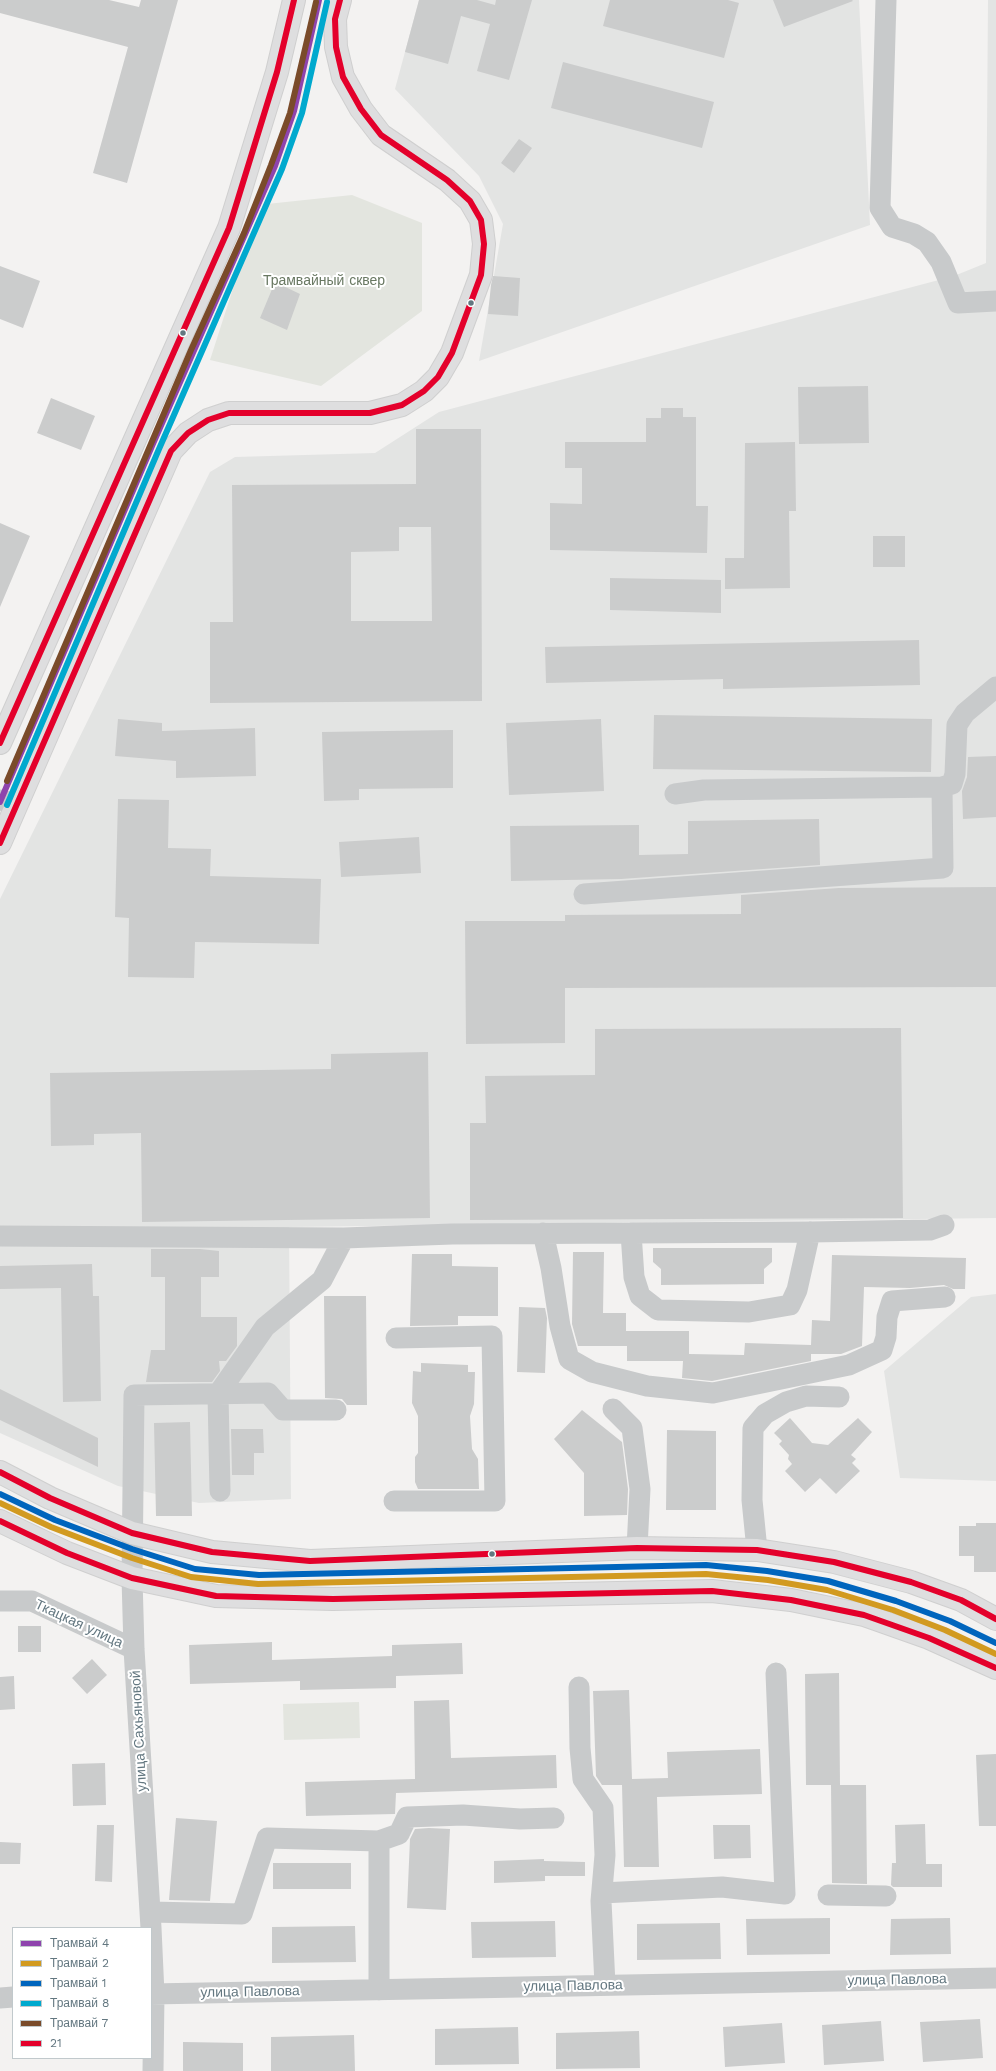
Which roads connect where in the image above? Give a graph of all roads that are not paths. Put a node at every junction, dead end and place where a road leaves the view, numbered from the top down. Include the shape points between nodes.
1 (294, 0) edge
2 (340, 0) edge
3 (886, 0) edge
4 (996, 301) edge
5 (996, 687) edge
6 (0, 743) edge
7 (942, 787) junction
8 (675, 794) dead end
9 (9, 802) edge
10 (0, 843) edge
11 (584, 894) dead end
12 (944, 1225) dead end
13 (810, 1232) junction
14 (631, 1233) junction
15 (543, 1234) junction
16 (0, 1236) edge
17 (344, 1238) junction
18 (945, 1297) dead end
19 (396, 1338) dead end
20 (218, 1394) junction
21 (839, 1397) dead end
22 (613, 1409) dead end
23 (336, 1410) dead end
24 (0, 1472) edge
25 (220, 1491) dead end
26 (394, 1501) dead end
27 (0, 1521) edge
28 (132, 1533) junction
29 (637, 1548) junction
30 (757, 1550) junction
31 (132, 1578) junction
32 (0, 1601) edge
33 (996, 1619) edge
34 (134, 1649) junction
35 (996, 1668) edge
36 (776, 1673) dead end
37 (579, 1687) dead end
38 (554, 1818) dead end
39 (379, 1841) junction
40 (602, 1893) junction
41 (828, 1895) dead end
42 (886, 1896) dead end
43 (151, 1923) edge
44 (152, 1958) edge
45 (996, 1978) edge
46 (605, 1985) junction
47 (379, 1990) junction
48 (153, 1994) edge
49 (12, 1997) edge
50 (0, 1998) edge
51 (153, 2071) edge

1 - 6 main road via 277,72 229,228
2 - 9 main road via 335,20 336,47 343,77 361,109 381,135 447,180 470,201 481,220 484,244 481,276 452,353 438,377 424,391 402,405 370,413 229,413 208,420 188,433 171,451
3 - 4 street via 880,208 892,228 914,234 927,242 941,262 958,303
5 - 7 street via 965,713 957,725 955,774 952,784
7 - 8 street via 704,790
7 - 11 street via 943,868
9 - 10 main road
12 - 13 street via 930,1230
13 - 14 street
13 - 14 street via 797,1290 790,1305 749,1312 658,1310 640,1296 634,1277
14 - 15 street
15 - 17 street
15 - 18 street via 552,1268 560,1326 569,1359 592,1372 648,1386 713,1393 849,1365 882,1350 892,1300
16 - 17 street
17 - 20 street via 322,1280 265,1327
19 - 26 street via 492,1336 495,1501
20 - 23 street via 268,1394 283,1410
20 - 25 street
20 - 28 street, улица Сахьяновой via 134,1395
21 - 30 street via 806,1396 786,1402 765,1414 753,1428 752,1500
22 - 29 street via 632,1428 640,1489
24 - 28 main road via 50,1498
27 - 31 main road via 67,1553
28 - 29 main road via 212,1552 310,1561
28 - 31 street, улица Сахьяновой
29 - 30 main road
30 - 33 main road via 834,1562 911,1582 961,1600
31 - 34 street, улица Сахьяновой
31 - 35 main road via 216,1596 333,1599 712,1591 791,1600 864,1615 929,1638
32 - 34 street, Ткацкая улица via 32,1601
34 - 43 street, улица Сахьяновой
36 - 40 street via 785,1894 722,1887
37 - 40 street via 583,1779 603,1808 605,1855
38 - 39 street via 520,1819 463,1815 407,1817 399,1834
39 - 43 street via 267,1838 242,1914
39 - 47 street
40 - 46 street
41 - 42 street
44 - 48 street, улица Сахьяновой
45 - 46 street, улица Павлова
46 - 47 street, улица Павлова
47 - 48 street, улица Павлова
48 - 51 street, улица Сахьяновой
49 - 50 street

